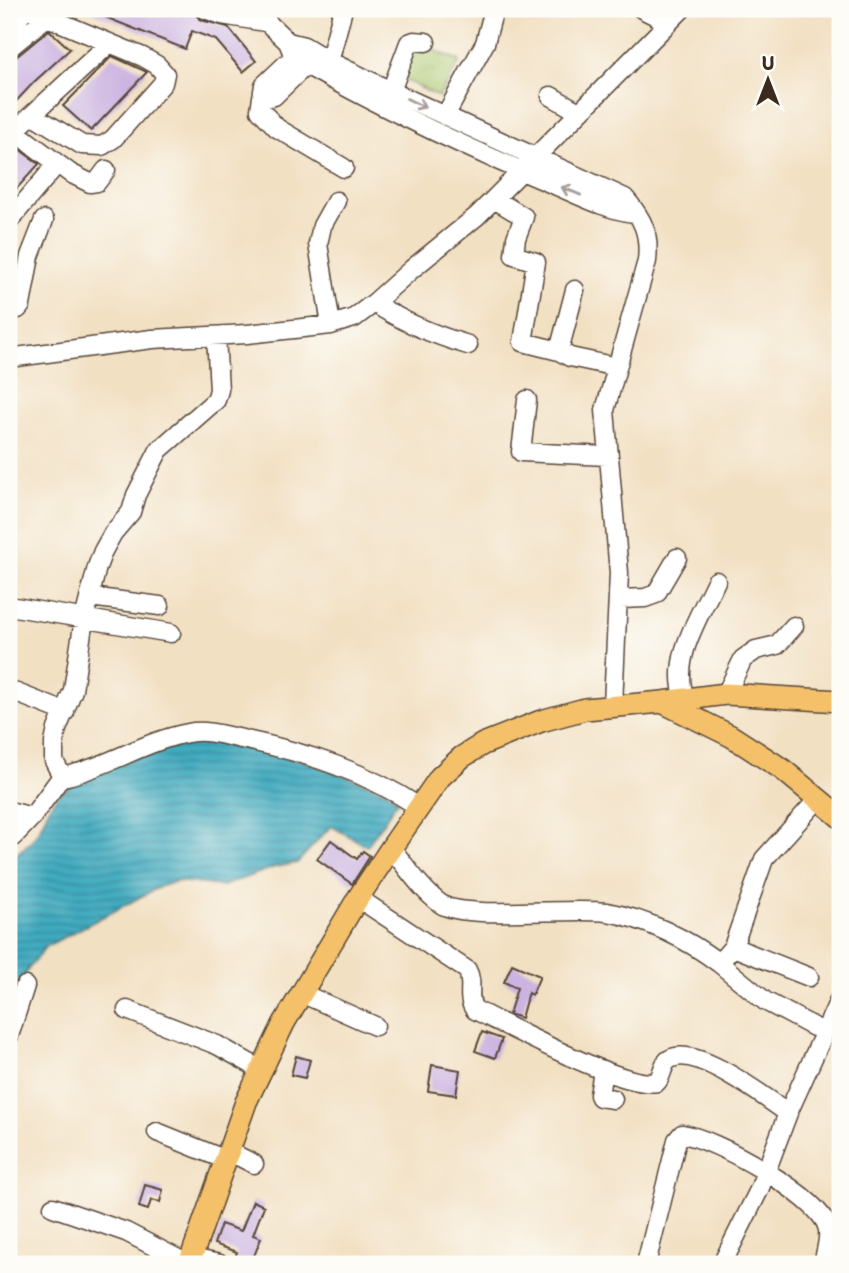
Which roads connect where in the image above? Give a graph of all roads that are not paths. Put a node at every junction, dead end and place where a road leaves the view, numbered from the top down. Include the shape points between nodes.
1 (26, 9) edge
2 (205, 9) edge
3 (343, 9) edge
4 (494, 9) edge
5 (642, 9) edge
6 (681, 9) edge
7 (259, 15) edge
8 (48, 16) junction
9 (668, 22) junction
10 (9, 33) edge
11 (426, 42) dead end
12 (110, 43) junction
13 (9, 48) edge
14 (309, 57) junction
15 (551, 96) dead end
16 (388, 98) junction
17 (579, 111) junction
18 (33, 115) junction
19 (445, 116) junction
20 (11, 134) edge
21 (536, 157) junction
22 (57, 164) junction
23 (344, 168) dead end
24 (106, 170) dead end
25 (520, 170) junction
26 (494, 199) junction
27 (336, 201) dead end
28 (635, 213) junction
29 (44, 219) dead end
30 (9, 221) edge
31 (575, 290) dead end
32 (374, 303) junction
33 (9, 310) edge
34 (331, 325) junction
35 (216, 336) junction
36 (468, 345) dead end
37 (559, 351) junction
38 (9, 358) edge
39 (617, 367) junction
40 (527, 400) dead end
41 (607, 456) junction
42 (677, 558) dead end
43 (716, 581) dead end
44 (89, 597) junction
45 (620, 599) junction
46 (9, 606) edge
47 (160, 606) dead end
48 (84, 619) junction
49 (794, 626) dead end
50 (171, 633) dead end
51 (9, 690) edge
52 (726, 694) junction
53 (685, 698) junction
54 (840, 701) edge
55 (662, 702) junction
56 (613, 705) junction
57 (65, 712) junction
58 (62, 776) junction
59 (819, 798) junction
60 (419, 807) junction
61 (9, 811) edge
62 (32, 817) junction
63 (840, 817) edge
64 (9, 841) edge
65 (391, 848) junction
66 (358, 898) junction
67 (733, 947) junction
68 (719, 963) junction
69 (808, 977) dead end
70 (25, 986) dead end
71 (301, 993) junction
72 (840, 998) edge
73 (127, 1010) dead end
74 (375, 1026) dead end
75 (814, 1027) dead end
76 (9, 1036) edge
77 (260, 1069) junction
78 (603, 1071) junction
79 (613, 1099) dead end
80 (788, 1114) junction
81 (158, 1132) dead end
82 (228, 1156) junction
83 (254, 1164) dead end
84 (765, 1172) junction
85 (53, 1207) dead end
86 (189, 1262) edge
87 (220, 1264) edge
88 (646, 1264) edge
89 (723, 1264) edge
90 (823, 1264) edge

1 - 8 street
1 - 10 street
2 - 7 street via 222,15
3 - 14 street
4 - 19 street via 485,43
5 - 9 street
6 - 9 street
7 - 14 street
8 - 12 street
8 - 13 street
9 - 17 street
11 - 16 street via 409,43
12 - 18 street
12 - 18 street via 149,60 165,74 163,83 108,144 82,145
14 - 16 street
14 - 16 street via 324,88 370,110
14 - 23 street via 274,96 262,99 259,108 267,120
15 - 17 street
16 -> 19 street
16 - 25 street
17 - 21 street
18 - 20 street
19 - 21 street
20 - 22 street
21 - 25 street
21 - 28 street via 625,198
22 - 24 street via 90,183 97,182
22 - 30 street
25 - 26 street
28 -> 25 street via 613,209
26 - 32 street
26 - 37 street via 524,217 514,255 536,262 523,342
27 - 34 street via 318,244
28 - 39 street via 645,227 649,248
29 - 33 street via 30,256 21,305
31 - 37 street
32 - 34 street via 348,321
32 - 36 street via 397,319
34 - 35 street
35 - 38 street via 152,338
35 - 44 street via 216,400 159,450 131,512 108,541
37 - 39 street via 569,358
39 - 41 street via 605,410
40 - 41 street via 522,453
41 - 45 street via 619,547
42 - 45 street via 656,594
43 - 53 street via 684,655 680,679
44 - 47 street
44 - 48 street
45 - 56 street
46 - 48 street
48 - 50 street
48 - 57 street via 77,674
49 - 52 street via 777,645 743,659
51 - 57 street
52 - 53 main road
52 - 54 main road
53 - 55 main road
55 - 56 main road
55 - 59 main road via 731,736
56 - 60 main road via 541,721 483,744 440,777
57 - 58 street via 53,751
58 - 60 street via 190,732 218,733 304,753 380,783
58 - 62 street
59 - 63 main road
59 - 67 street via 764,859
60 - 65 main road
61 - 62 street
62 - 64 street
65 - 66 main road
65 - 68 street via 442,905 480,912 607,912 659,928 694,944
66 - 71 main road
66 - 78 street via 467,971 475,1010
67 - 68 street
67 - 69 street
68 - 75 street via 765,1001
70 - 76 street
71 - 74 street
71 - 77 main road
72 - 80 street
73 - 77 street via 217,1045
77 - 82 main road
78 - 79 street via 600,1097
78 - 80 street via 653,1083 660,1079 668,1059 695,1058 735,1078
80 - 84 street
81 - 82 street
82 - 83 street
82 - 86 main road
84 - 88 street via 713,1144 680,1135
84 - 89 street
84 - 90 street via 820,1214 828,1229
85 - 86 street via 126,1232
86 - 87 street

